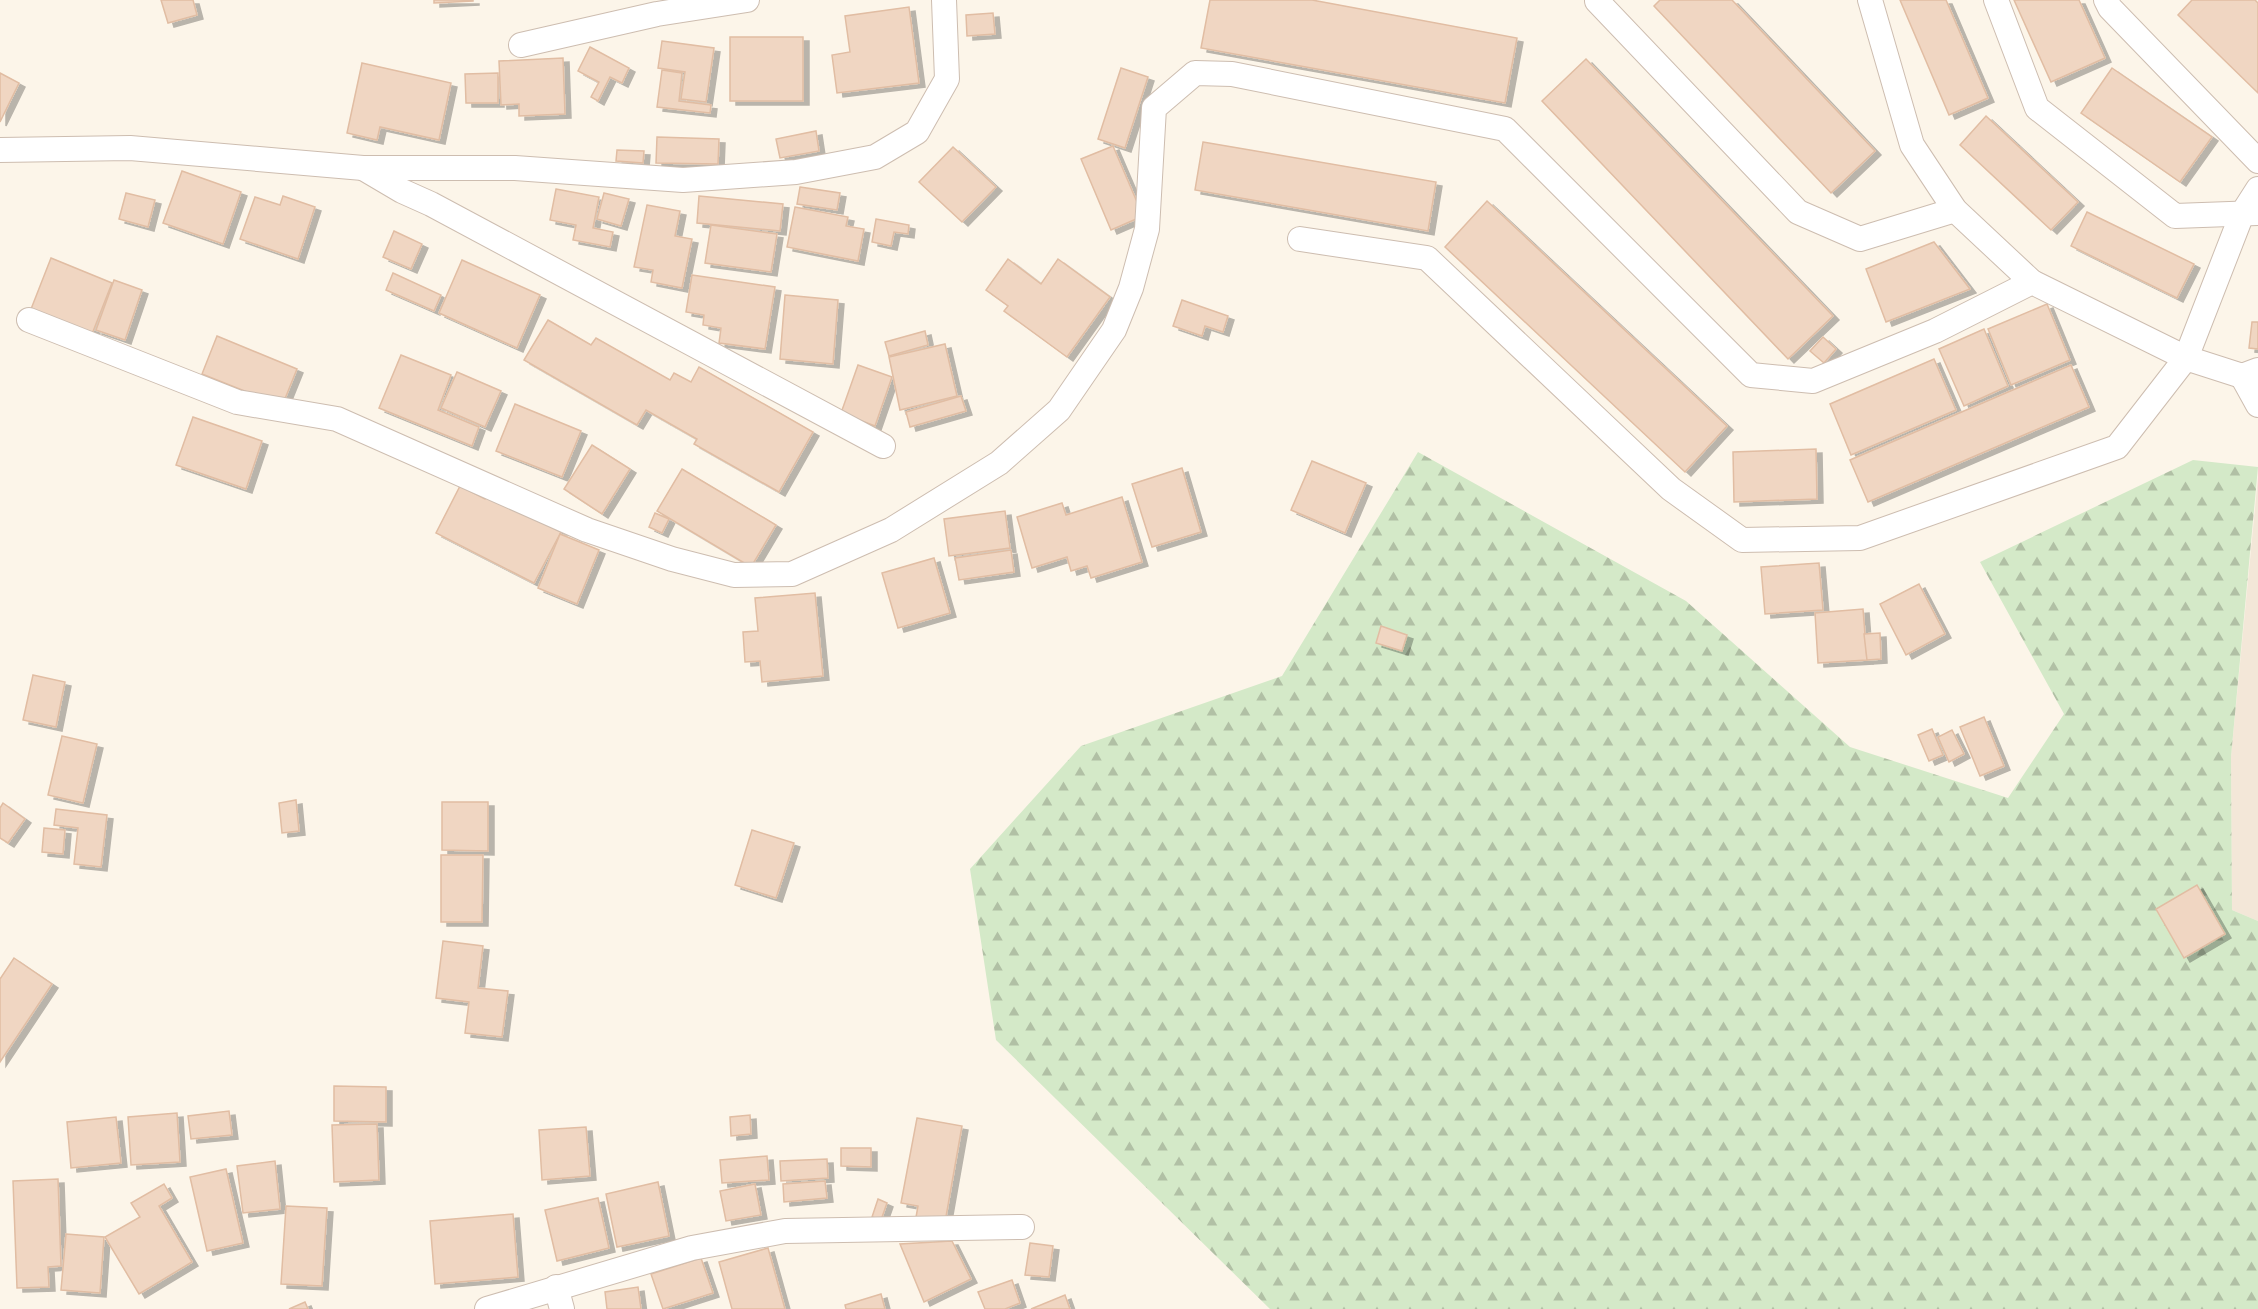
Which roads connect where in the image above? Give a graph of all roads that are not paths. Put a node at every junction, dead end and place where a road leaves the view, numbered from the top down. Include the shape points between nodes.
1 (747, 0) edge
2 (944, 0) edge
3 (1870, 0) edge
4 (1996, 0) edge
5 (2106, 0) edge
6 (1597, 2) dead end
7 (656, 7) edge
8 (521, 45) dead end
9 (0, 150) edge
10 (2258, 161) edge
11 (363, 168) junction
12 (2258, 189) edge
13 (1955, 210) junction
14 (2250, 213) edge
15 (1300, 239) dead end
16 (2032, 282) junction
17 (29, 320) dead end
18 (2186, 358) junction
19 (2250, 373) edge
20 (2258, 405) edge
21 (883, 446) dead end
22 (1022, 1227) dead end
23 (559, 1298) edge
24 (487, 1309) edge

1 - 7 street
2 - 11 street via 946,79 917,132 875,157 796,172 683,180 515,168
3 - 13 street via 1912,145
4 - 14 street via 2037,108 2175,216
5 - 10 street
6 - 13 street via 1798,212 1860,239
7 - 8 street
9 - 11 street via 130,148
11 - 21 street
12 - 14 street
13 - 16 street
14 - 18 street
15 - 18 street via 1428,258 1671,489 1742,540 1860,538 2117,447
16 - 17 street via 1935,331 1813,381 1751,375 1505,129 1232,74 1195,73 1154,108 1147,229 1131,288 1114,330 1059,410 999,463 891,530 792,574 745,575 672,559 587,530 338,419 237,402
16 - 18 street
18 - 19 street
19 - 20 street
22 - 23 street via 785,1231 692,1248
23 - 24 street

